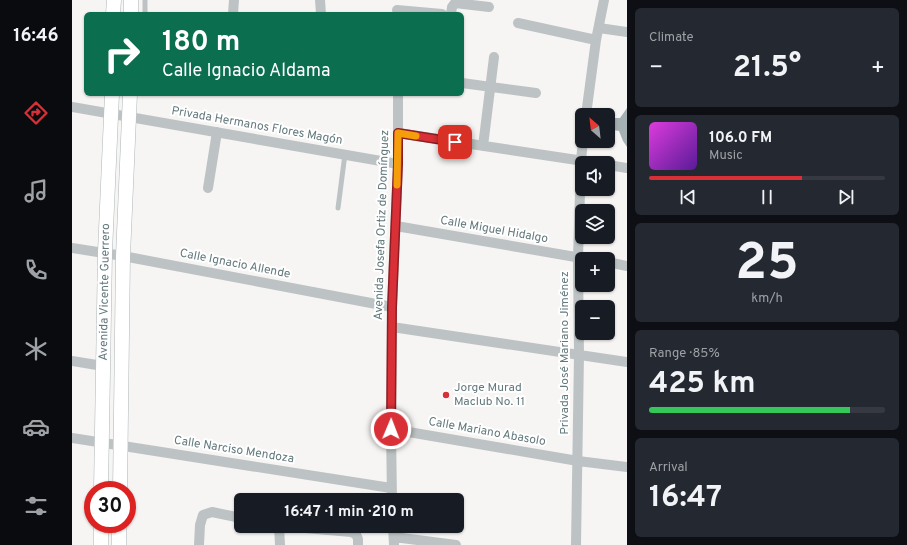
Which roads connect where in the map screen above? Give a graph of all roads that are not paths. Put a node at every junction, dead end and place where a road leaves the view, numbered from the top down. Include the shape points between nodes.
1 (114, 0) edge
2 (131, 0) edge
3 (145, 0) edge
4 (234, 0) edge
5 (320, 0) edge
6 (604, 0) edge
7 (489, 7) dead end
8 (397, 8) edge
9 (113, 12) edge
10 (131, 12) edge
11 (145, 12) edge
12 (233, 12) edge
13 (321, 12) edge
14 (427, 12) edge
15 (451, 12) edge
16 (518, 23) dead end
17 (599, 28) junction
18 (627, 32) edge
19 (596, 40) junction
20 (494, 58) dead end
21 (464, 83) edge
22 (490, 87) junction
23 (536, 94) dead end
24 (112, 96) edge
25 (130, 96) edge
26 (398, 96) edge
27 (72, 107) edge
28 (587, 108) edge
29 (112, 113) junction
30 (129, 116) junction
31 (217, 132) junction
32 (398, 133) junction
33 (483, 146) junction
34 (345, 154) junction
35 (575, 159) edge
36 (398, 164) junction
37 (615, 166) edge
38 (627, 168) edge
39 (208, 188) dead end
40 (582, 196) edge
41 (338, 208) dead end
42 (396, 226) junction
43 (72, 248) edge
44 (105, 252) junction
45 (583, 252) edge
46 (123, 256) junction
47 (575, 257) edge
48 (615, 263) edge
49 (627, 266) edge
50 (582, 292) edge
51 (392, 307) junction
52 (392, 328) junction
53 (579, 355) junction
54 (72, 361) edge
55 (627, 362) edge
56 (103, 366) junction
57 (391, 429) junction
58 (72, 438) edge
59 (102, 443) junction
60 (121, 446) junction
61 (578, 461) junction
62 (627, 467) edge
63 (101, 481) edge
64 (120, 481) edge
65 (392, 488) junction
66 (392, 493) edge
67 (234, 517) edge
68 (101, 533) edge
69 (119, 533) edge
70 (279, 533) edge
71 (354, 533) edge
72 (394, 541) edge
73 (100, 545) edge
74 (119, 545) edge
75 (200, 545) edge
76 (280, 545) edge
77 (358, 545) edge
78 (456, 545) edge
79 (576, 545) edge

1 - 9 main road
2 - 10 main road
3 - 11 lane
4 - 12 street
5 - 13 street
6 - 17 street
7 - 15 street via 456,3
8 - 14 street
16 - 19 street
17 - 18 street
17 - 19 street
19 - 28 street
20 - 22 street
21 - 22 street
22 - 23 street
22 - 33 street
24 - 29 main road, Avenida Vicente Guerrero
25 - 30 main road, Avenida Vicente Guerrero
26 - 32 street, Avenida Josefa Ortiz de Domínguez
27 - 29 street, Privada Hermanos Flores Magón
29 - 30 street, Privada Hermanos Flores Magón
29 - 44 main road, Avenida Vicente Guerrero
30 - 31 street, Privada Hermanos Flores Magón
30 - 46 main road, Avenida Vicente Guerrero
31 - 34 street, Privada Hermanos Flores Magón
31 - 39 street
32 - 33 street
32 - 36 street, Avenida Josefa Ortiz de Domínguez
33 - 35 street
34 - 36 street, Privada Hermanos Flores Magón
34 - 41 lane
36 - 42 street, Avenida Josefa Ortiz de Domínguez
37 - 38 street
40 - 45 street, Privada José Mariano Jiménez
42 - 47 street, Calle Miguel Hidalgo
42 - 51 street, Avenida Josefa Ortiz de Domínguez
43 - 44 street, Calle Ignacio Allende
44 - 46 street, Calle Ignacio Allende
44 - 56 main road, Avenida Vicente Guerrero
46 - 51 street, Calle Ignacio Allende
46 - 60 main road, Avenida Vicente Guerrero
48 - 49 street
50 - 53 street, Privada José Mariano Jiménez
51 - 52 street, Avenida Josefa Ortiz de Domínguez
52 - 53 street
52 - 57 street, Avenida Josefa Ortiz de Domínguez
53 - 55 street
53 - 61 street, Privada José Mariano Jiménez
54 - 56 street
56 - 59 main road, Avenida Vicente Guerrero
57 - 61 street, Calle Mariano Abasolo
57 - 65 street, Avenida Josefa Ortiz de Domínguez
58 - 59 street, Calle Narciso Mendoza
59 - 60 street, Calle Narciso Mendoza
59 - 63 main road, Avenida Vicente Guerrero
60 - 64 main road, Avenida Vicente Guerrero
60 - 65 street, Calle Narciso Mendoza
61 - 62 street, Calle Mariano Abasolo
61 - 79 street, Privada José Mariano Jiménez
65 - 66 street, Avenida Josefa Ortiz de Domínguez
67 - 75 street via 212,512 203,515
68 - 73 main road
69 - 74 main road
70 - 76 street
71 - 77 street via 358,539
72 - 78 street

